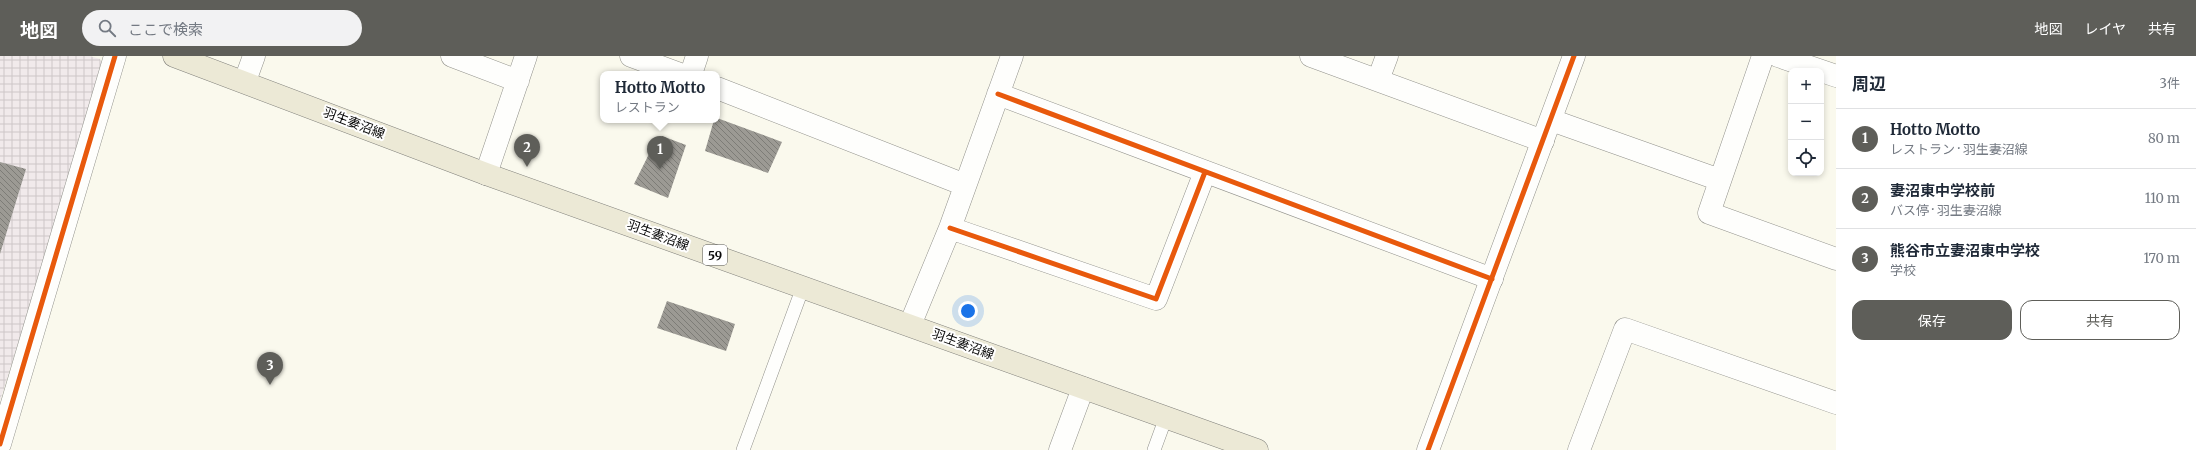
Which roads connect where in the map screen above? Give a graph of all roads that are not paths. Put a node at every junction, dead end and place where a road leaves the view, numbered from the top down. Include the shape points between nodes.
1 (115, 56) edge
2 (174, 56) edge
3 (254, 56) edge
4 (452, 56) edge
5 (526, 56) edge
6 (631, 56) edge
7 (697, 56) edge
8 (1012, 56) edge
9 (1311, 56) edge
10 (1387, 56) edge
11 (1574, 56) edge
12 (1763, 56) edge
13 (1778, 56) edge
14 (672, 71) edge
15 (692, 71) edge
16 (1836, 76) edge
17 (518, 80) junction
18 (1378, 80) junction
19 (245, 81) junction
20 (720, 89) edge
21 (998, 94) junction
22 (1551, 120) junction
23 (1543, 141) junction
24 (1205, 172) junction
25 (486, 174) junction
26 (1720, 180) junction
27 (965, 185) junction
28 (950, 228) junction
29 (1836, 259) edge
30 (1492, 279) junction
31 (803, 287) junction
32 (910, 325) junction
33 (1083, 388) junction
34 (1836, 403) edge
35 (1166, 418) junction
36 (0, 444) edge
37 (743, 450) edge
38 (1060, 450) edge
39 (1154, 450) edge
40 (1257, 450) edge
41 (1428, 450) edge
42 (1579, 450) edge

1 - 36 street
2 - 19 main road, 羽生妻沼線 / 59
3 - 19 street
4 - 17 street
5 - 17 street
6 - 14 street
7 - 15 street
8 - 21 street
9 - 18 street
10 - 18 street
11 - 22 street
12 - 26 street
13 - 16 street
17 - 25 street
18 - 23 street
19 - 25 main road, 羽生妻沼線 / 59
20 - 27 street
21 - 24 street
21 - 27 street
22 - 23 street
22 - 26 street
23 - 30 street
24 - 28 street via 1156,299
24 - 30 street
25 - 31 main road, 羽生妻沼線 / 59
26 - 29 street via 1709,213
27 - 28 street
28 - 32 street
30 - 41 street
31 - 32 main road, 羽生妻沼線 / 59
31 - 37 lane
32 - 33 main road, 羽生妻沼線 / 59
33 - 35 main road, 羽生妻沼線 / 59
33 - 38 street
34 - 42 street via 1624,329
35 - 39 lane
35 - 40 main road, 羽生妻沼線 / 59

